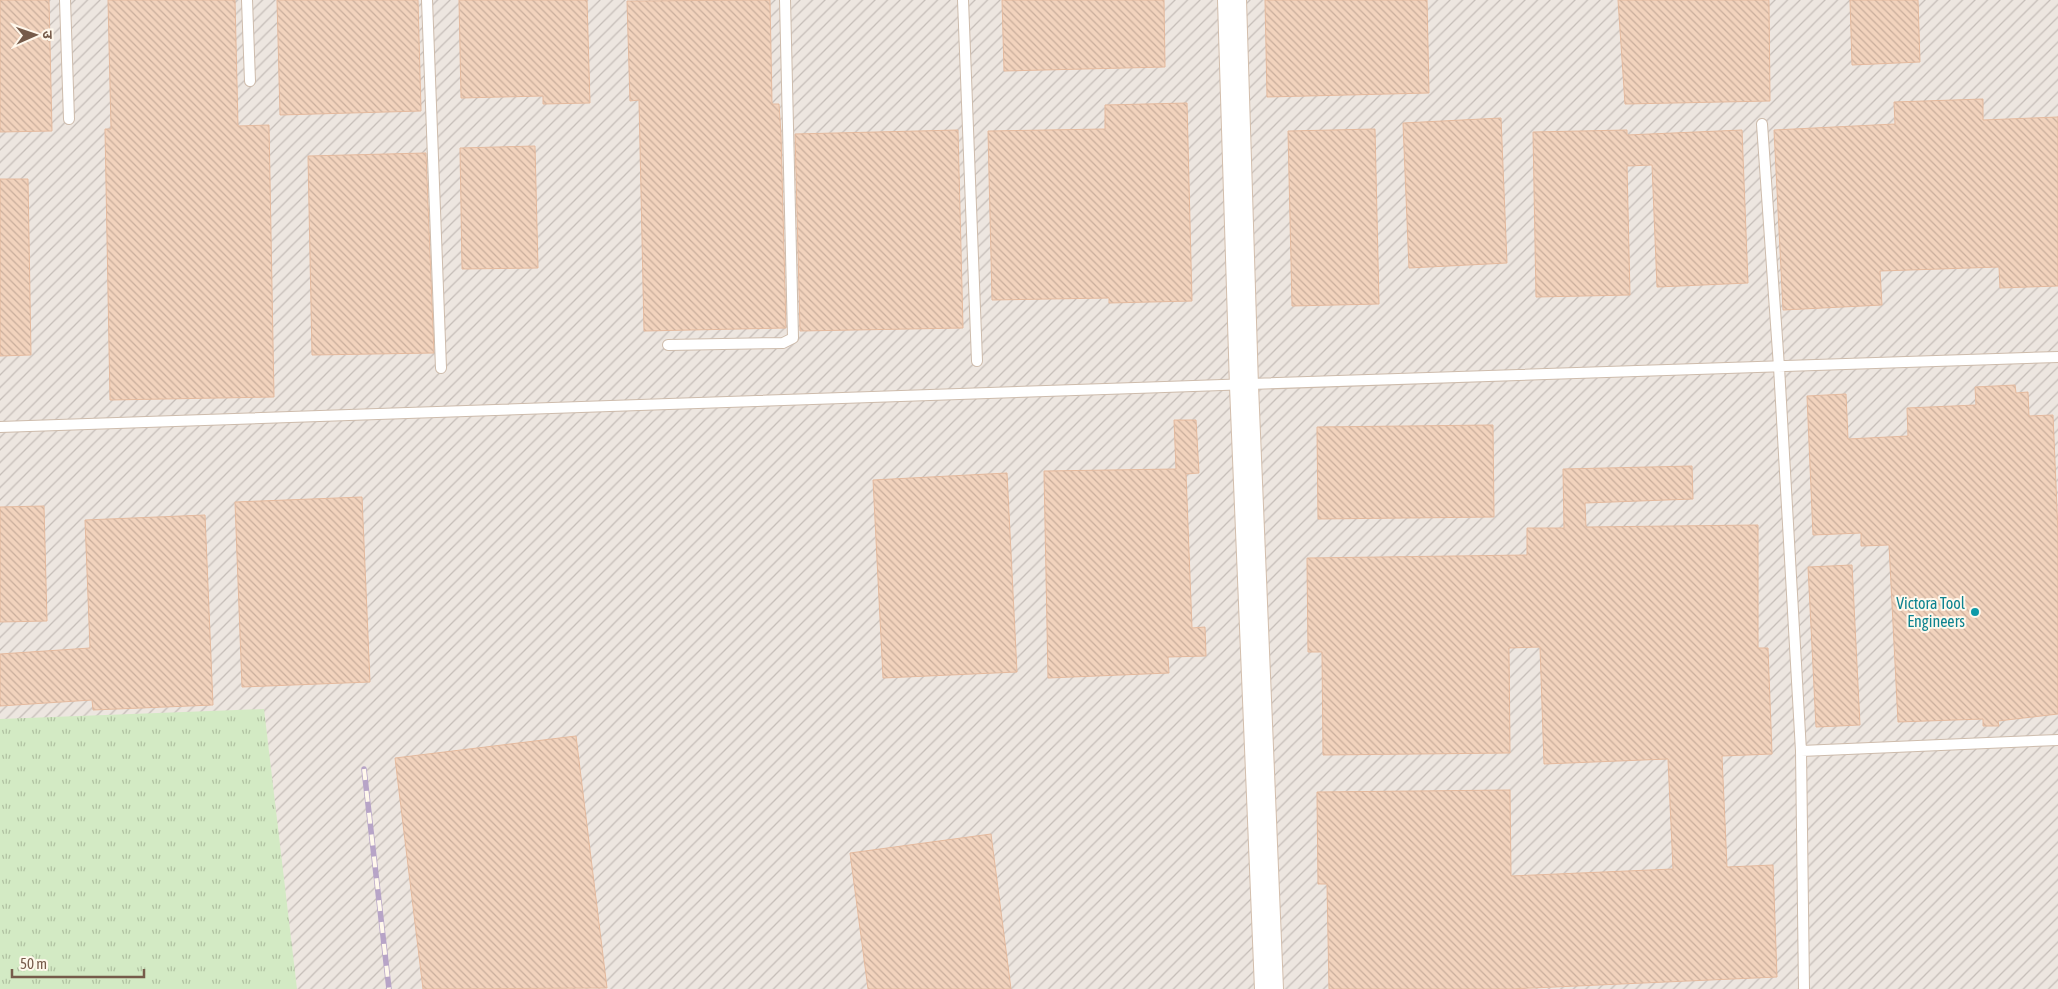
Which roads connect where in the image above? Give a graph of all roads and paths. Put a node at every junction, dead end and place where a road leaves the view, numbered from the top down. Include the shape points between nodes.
1 (65, 0) edge
2 (247, 0) edge
3 (427, 0) edge
4 (785, 0) edge
5 (963, 0) edge
6 (1232, 0) edge
7 (250, 81) dead end
8 (70, 119) dead end
9 (1762, 124) dead end
10 (668, 345) dead end
11 (2058, 356) edge
12 (977, 361) dead end
13 (1779, 367) junction
14 (441, 368) dead end
15 (1244, 386) junction
16 (0, 427) edge
17 (2058, 740) edge
18 (1801, 751) junction
19 (1269, 989) edge
20 (1804, 989) edge

1 - 8 lane
2 - 7 lane
3 - 14 lane
4 - 10 lane via 793,338 784,343
5 - 12 lane
6 - 15 street
9 - 13 lane
11 - 13 lane
13 - 15 lane
13 - 18 lane
15 - 16 lane via 461,409
15 - 19 street
17 - 18 lane
18 - 20 lane

